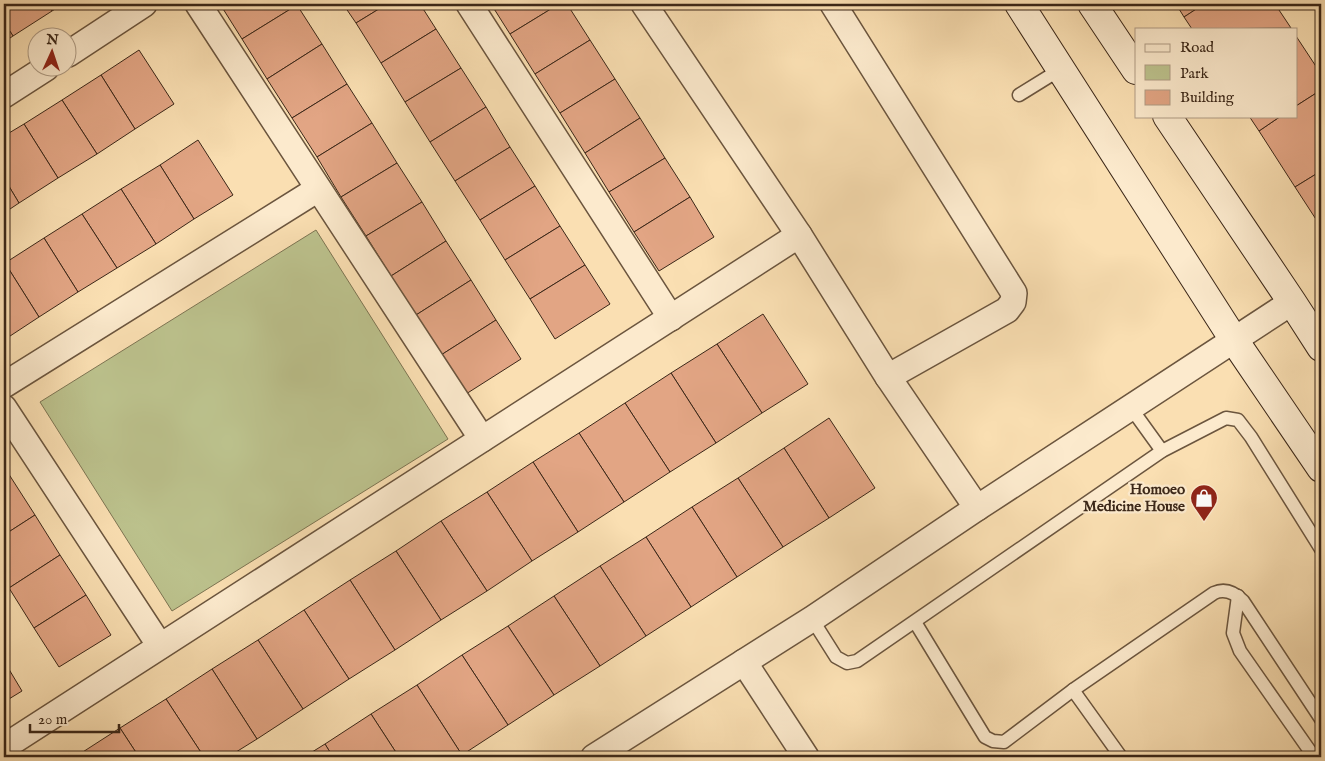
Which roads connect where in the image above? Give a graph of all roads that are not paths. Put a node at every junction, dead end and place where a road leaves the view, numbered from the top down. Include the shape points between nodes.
1 (144, 4) edge
2 (198, 4) edge
3 (469, 4) edge
4 (644, 4) edge
5 (833, 4) edge
6 (1019, 4) edge
7 (1092, 4) edge
8 (78, 47) edge
9 (1135, 68) edge
10 (1061, 69) junction
11 (30, 78) edge
12 (4, 95) edge
13 (1019, 95) dead end
14 (1168, 118) edge
15 (318, 189) junction
16 (799, 235) junction
17 (1292, 302) junction
18 (671, 318) junction
19 (1234, 340) junction
20 (1321, 347) edge
21 (888, 377) junction
22 (4, 385) edge
23 (4, 408) edge
24 (1131, 408) junction
25 (482, 439) junction
26 (1162, 451) junction
27 (1321, 468) edge
28 (978, 508) junction
29 (1321, 549) edge
30 (1238, 596) junction
31 (812, 618) junction
32 (915, 622) junction
33 (160, 646) junction
34 (744, 662) junction
35 (1073, 690) junction
36 (1321, 719) edge
37 (4, 747) edge
38 (1312, 754) dead end
39 (594, 757) edge
40 (806, 757) edge
41 (1121, 757) edge

1 - 8 street
2 - 15 street
3 - 18 street
4 - 16 street
5 - 21 street via 1014,292 1013,302 1007,310
6 - 10 street
7 - 9 street
10 - 13 lane
10 - 19 street
11 - 12 street
14 - 17 street
15 - 22 street
15 - 25 street
16 - 18 street
16 - 21 street
17 - 19 street
17 - 20 street
18 - 25 street
19 - 24 street
19 - 27 street
21 - 28 street
23 - 33 street
24 - 26 lane
24 - 28 street
25 - 33 street
26 - 29 lane via 1226,418 1238,420
26 - 32 lane
28 - 31 street
30 - 35 lane via 1220,590 1214,593
30 - 36 lane
30 - 38 lane via 1233,633 1240,651
31 - 32 lane via 836,658 847,664 857,661
31 - 34 street
32 - 35 lane via 985,737 993,741 1004,742
33 - 37 street
34 - 39 street
34 - 40 street
35 - 41 lane

